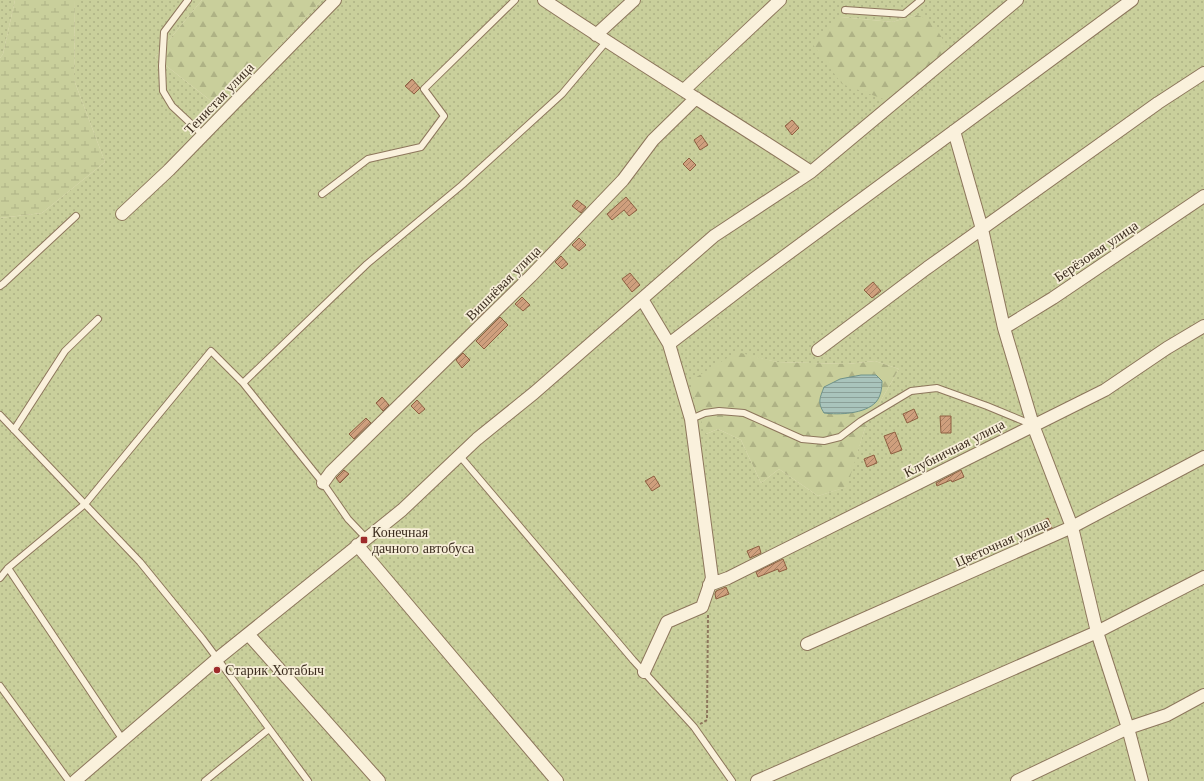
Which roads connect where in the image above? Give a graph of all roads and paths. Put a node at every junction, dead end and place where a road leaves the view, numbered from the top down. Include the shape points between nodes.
1 (188, 0) edge
2 (335, 0) edge
3 (515, 0) edge
4 (544, 0) edge
5 (634, 0) edge
6 (780, 0) edge
7 (921, 0) edge
8 (1017, 0) edge
9 (1132, 0) edge
10 (845, 10) dead end
11 (601, 38) junction
12 (1204, 73) edge
13 (684, 90) junction
14 (696, 98) junction
15 (954, 131) junction
16 (203, 135) junction
17 (811, 172) junction
18 (322, 194) dead end
19 (1204, 196) edge
20 (122, 214) dead end
21 (76, 216) dead end
22 (982, 229) junction
23 (0, 286) edge
24 (642, 299) junction
25 (98, 319) dead end
26 (1204, 326) edge
27 (1004, 328) junction
28 (669, 344) junction
29 (818, 350) dead end
30 (243, 383) junction
31 (0, 415) edge
32 (691, 419) junction
33 (1033, 426) junction
34 (14, 430) junction
35 (459, 455) junction
36 (1204, 457) edge
37 (323, 483) junction
38 (85, 504) junction
39 (1072, 527) junction
40 (362, 542) junction
41 (8, 568) junction
42 (1204, 577) edge
43 (0, 578) edge
44 (709, 585) junction
45 (704, 598) junction
46 (1097, 632) junction
47 (248, 634) junction
48 (807, 644) dead end
49 (217, 659) junction
50 (644, 672) junction
51 (0, 686) edge
52 (1204, 695) edge
53 (694, 728) junction
54 (1128, 728) junction
55 (269, 729) junction
56 (123, 740) junction
57 (69, 781) edge
58 (75, 781) edge
59 (205, 781) edge
60 (308, 781) edge
61 (379, 781) edge
62 (557, 781) edge
63 (732, 781) edge
64 (757, 781) edge
65 (1017, 781) edge
66 (1142, 781) edge

1 - 16 lane via 164,32 163,92 172,106
2 - 16 street, Тенистая улица
3 - 18 lane via 424,89 444,116 421,147 368,159
4 - 11 street
5 - 11 street
6 - 13 street
7 - 10 lane via 904,14
8 - 17 street
9 - 15 street
11 - 13 street
11 - 30 lane via 562,94 462,185 367,264
12 - 22 street
13 - 14 street
14 - 17 street
14 - 37 street, Вишнёвая улица via 653,140 623,180 531,276 331,472
15 - 22 street
15 - 28 street
16 - 20 street, Тенистая улица via 170,170
17 - 24 street via 714,236
19 - 27 street, Берёзовая улица
21 - 23 lane
22 - 27 street
22 - 29 street
24 - 28 street
24 - 35 street
25 - 34 lane via 65,350
26 - 33 street, Клубничная улица via 1105,390
27 - 33 street
28 - 32 street
30 - 37 lane
30 - 38 lane via 211,352
31 - 34 lane
32 - 33 lane via 719,410 744,413 802,439 824,441 840,436 911,391 937,388
32 - 44 street via 712,578
33 - 39 street
33 - 44 street, Клубничная улица via 728,578
34 - 38 lane
35 - 40 street via 402,510
35 - 50 lane
36 - 39 street, Цветочная улица
37 - 40 lane
38 - 41 lane
38 - 49 lane via 140,562
39 - 46 street
39 - 48 street, Цветочная улица
40 - 47 street
40 - 62 street
41 - 43 lane
41 - 56 lane
42 - 46 street
44 - 45 street
45 - 50 street via 702,607 667,622
45 - 53 path via 708,609 707,720
46 - 54 street
46 - 64 street
47 - 49 street
47 - 61 street
49 - 55 lane
49 - 56 street
50 - 53 lane
51 - 57 lane
52 - 54 street via 1167,715
53 - 63 lane
54 - 65 street
54 - 66 street
55 - 59 lane
55 - 60 lane
56 - 58 street

